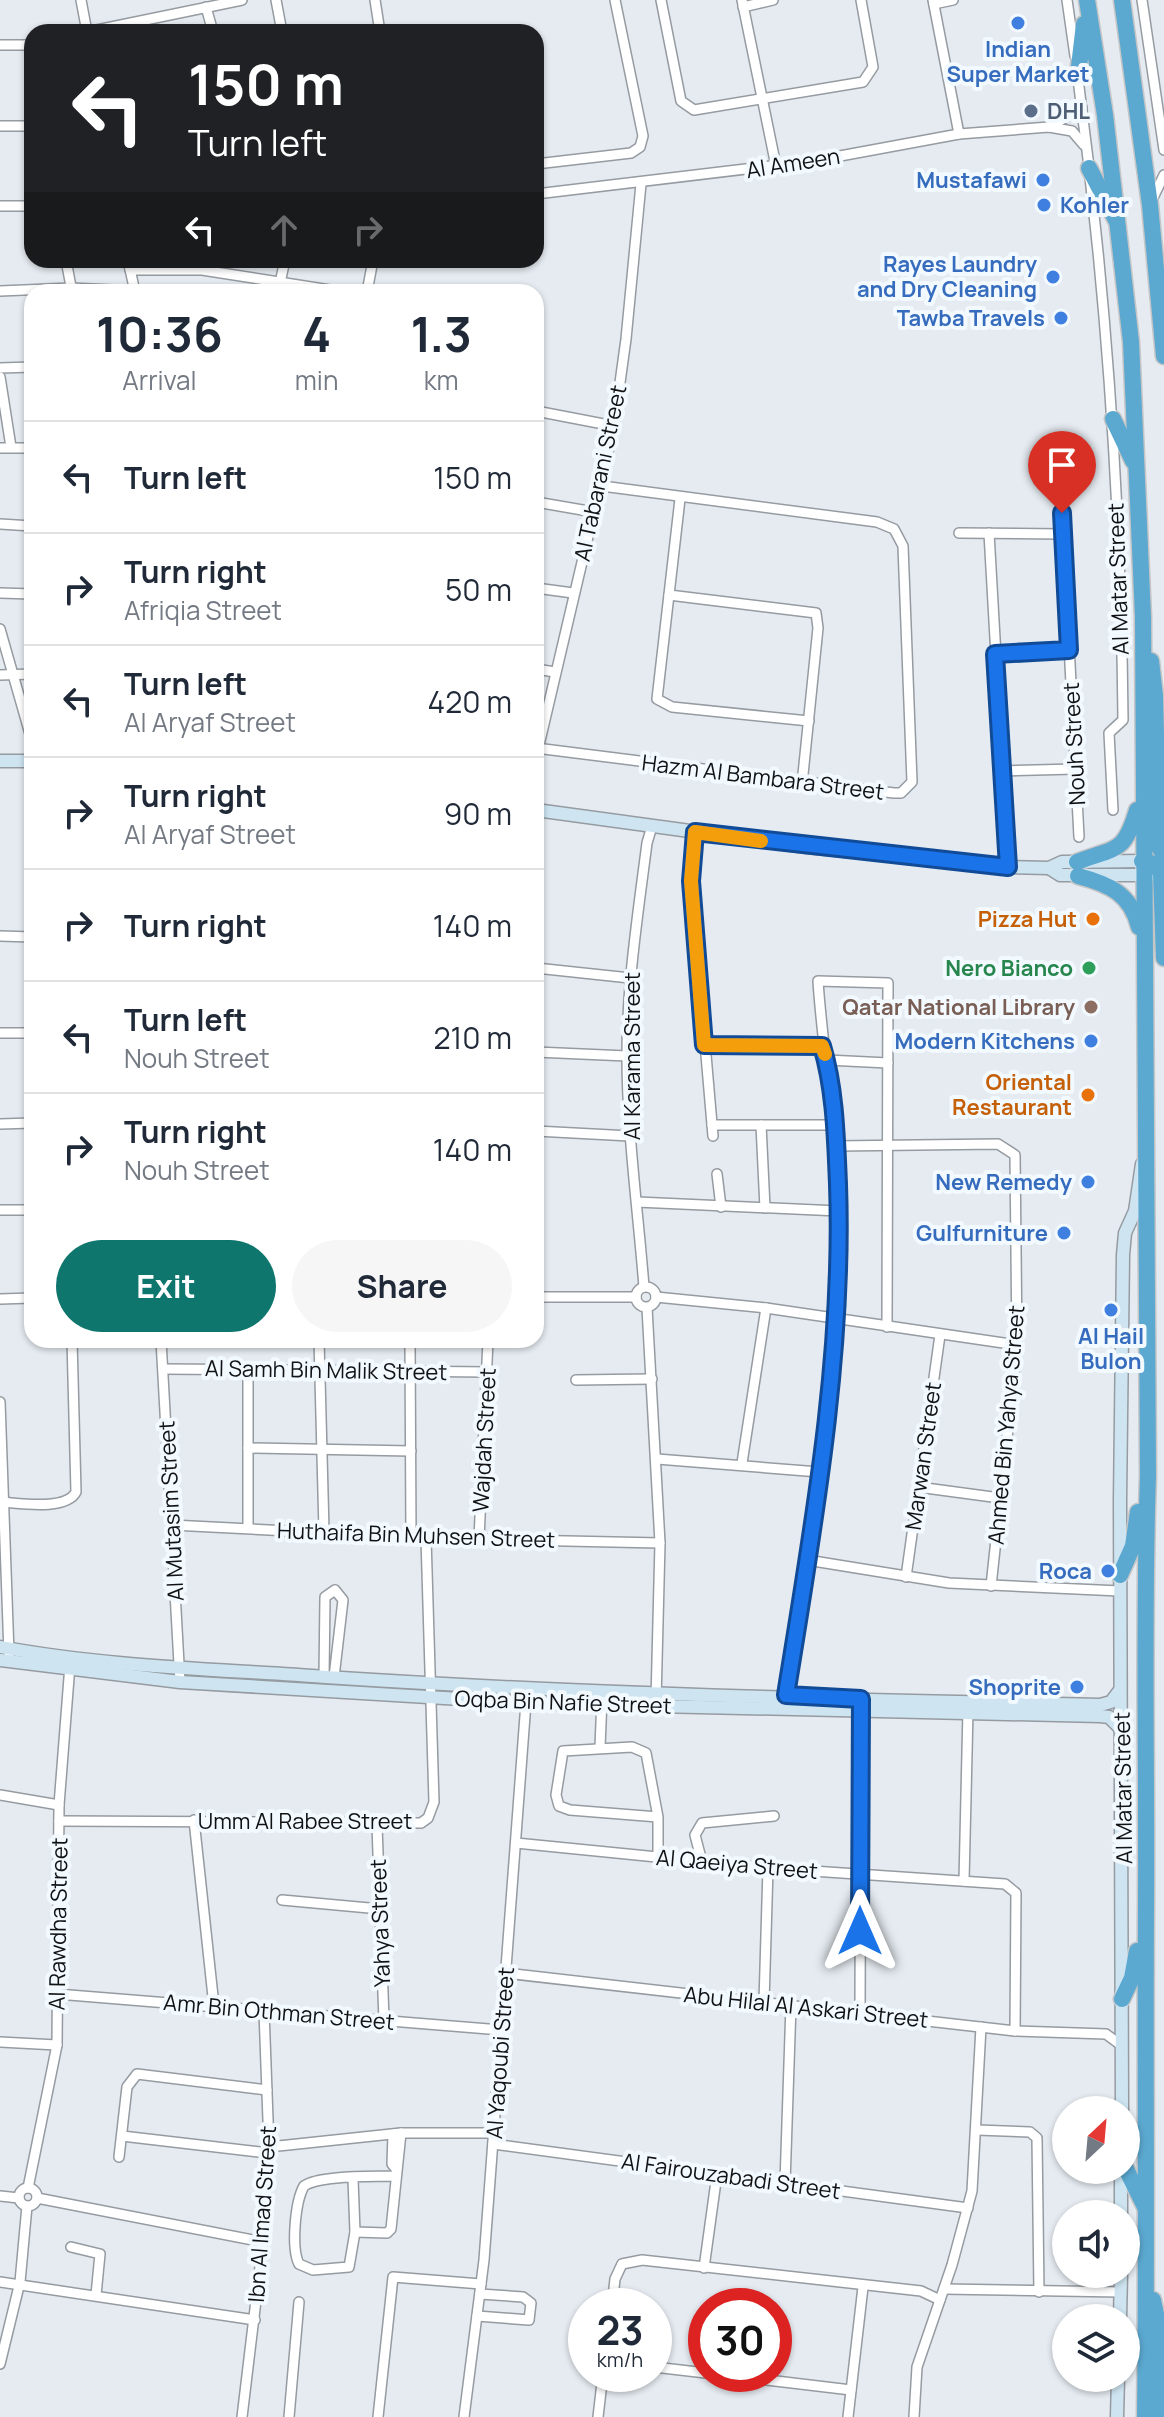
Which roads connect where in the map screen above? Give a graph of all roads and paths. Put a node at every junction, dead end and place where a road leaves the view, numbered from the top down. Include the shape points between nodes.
1 (81, 0) edge
2 (242, 0) edge
3 (276, 0) edge
4 (375, 0) edge
5 (615, 0) edge
6 (661, 0) edge
7 (773, 0) edge
8 (861, 0) edge
9 (953, 0) edge
10 (1067, 0) edge
11 (1122, 0) edge
12 (1142, 0) edge
13 (1087, 1) edge
14 (933, 2) edge
15 (742, 3) edge
16 (206, 7) junction
17 (86, 24) edge
18 (125, 24) edge
19 (211, 24) edge
20 (280, 24) edge
21 (379, 24) edge
22 (0, 45) edge
23 (24, 45) edge
24 (1078, 75) junction
25 (763, 99) junction
26 (1082, 108) junction
27 (0, 126) edge
28 (24, 126) edge
29 (1049, 127) junction
30 (959, 134) junction
31 (1087, 150) junction
32 (1164, 150) edge
33 (544, 163) edge
34 (776, 166) junction
35 (1089, 168) junction
36 (1164, 175) edge
37 (641, 184) junction
38 (544, 193) edge
39 (1150, 205) junction
40 (0, 206) edge
41 (24, 206) edge
42 (1117, 223) junction
43 (218, 268) edge
44 (283, 268) edge
45 (280, 280) junction
46 (279, 284) edge
47 (301, 284) edge
48 (0, 291) edge
49 (24, 291) edge
50 (1164, 356) edge
51 (24, 367) edge
52 (0, 368) edge
53 (0, 377) edge
54 (544, 413) edge
55 (1113, 419) junction
56 (614, 426) junction
57 (11, 447) junction
58 (0, 448) edge
59 (24, 449) edge
60 (1136, 468) junction
61 (602, 486) junction
62 (1061, 491) dead end
63 (680, 499) junction
64 (544, 503) edge
65 (594, 512) junction
66 (0, 524) edge
67 (24, 526) edge
68 (959, 533) dead end
69 (989, 533) junction
70 (1063, 534) junction
71 (544, 589) edge
72 (0, 593) edge
73 (573, 593) junction
74 (24, 594) edge
75 (669, 595) junction
76 (1143, 617) junction
77 (0, 629) edge
78 (1069, 650) junction
79 (995, 654) junction
80 (544, 670) edge
81 (555, 672) junction
82 (13, 674) junction
83 (24, 674) edge
84 (0, 675) edge
85 (24, 713) edge
86 (544, 720) edge
87 (809, 721) junction
88 (544, 752) edge
89 (0, 761) edge
90 (24, 761) edge
91 (1075, 769) junction
92 (1001, 771) junction
93 (802, 784) junction
94 (1143, 789) junction
95 (1113, 810) dead end
96 (544, 811) edge
97 (652, 826) junction
98 (695, 832) junction
99 (1079, 837) dead end
100 (1164, 855) edge
101 (1008, 867) junction
102 (1142, 868) junction
103 (1078, 869) junction
104 (1163, 875) edge
105 (0, 936) edge
106 (24, 937) edge
107 (1145, 949) junction
108 (1164, 958) edge
109 (544, 969) edge
110 (630, 978) junction
111 (0, 1033) edge
112 (24, 1033) edge
113 (704, 1045) junction
114 (822, 1046) junction
115 (544, 1052) edge
116 (627, 1056) junction
117 (827, 1060) junction
118 (888, 1063) junction
119 (24, 1123) edge
120 (0, 1124) edge
121 (712, 1125) junction
122 (761, 1125) junction
123 (835, 1125) junction
124 (544, 1131) edge
125 (630, 1136) junction
126 (713, 1136) dead end
127 (836, 1146) junction
128 (888, 1146) junction
129 (1146, 1159) junction
130 (717, 1174) dead end
131 (637, 1202) junction
132 (721, 1207) junction
133 (765, 1208) junction
134 (0, 1210) edge
135 (24, 1210) edge
136 (839, 1211) junction
137 (644, 1287) junction
138 (544, 1297) edge
139 (636, 1297) junction
140 (656, 1297) junction
141 (24, 1298) edge
142 (0, 1299) edge
143 (647, 1308) junction
144 (766, 1308) junction
145 (837, 1318) junction
146 (887, 1327) junction
147 (940, 1335) junction
148 (1017, 1345) junction
149 (72, 1348) edge
150 (162, 1348) edge
151 (320, 1348) edge
152 (411, 1348) edge
153 (488, 1348) edge
154 (248, 1368) junction
155 (163, 1369) junction
156 (321, 1370) junction
157 (412, 1371) junction
158 (489, 1372) junction
159 (652, 1379) junction
160 (576, 1380) dead end
161 (0, 1402) edge
162 (248, 1448) junction
163 (1, 1450) edge
164 (323, 1450) junction
165 (411, 1451) junction
166 (657, 1459) junction
167 (742, 1463) junction
168 (1146, 1471) junction
169 (819, 1472) junction
170 (918, 1487) junction
171 (1000, 1498) junction
172 (2, 1502) edge
173 (172, 1525) junction
174 (248, 1528) junction
175 (324, 1531) junction
176 (411, 1536) junction
177 (426, 1538) junction
178 (479, 1539) junction
179 (660, 1543) junction
180 (807, 1560) junction
181 (906, 1577) junction
182 (1120, 1583) junction
183 (991, 1586) junction
184 (5, 1655) edge
185 (70, 1664) junction
186 (180, 1667) junction
187 (329, 1677) junction
188 (180, 1682) junction
189 (527, 1689) junction
190 (602, 1690) junction
191 (1120, 1690) junction
192 (433, 1691) junction
193 (657, 1692) junction
194 (786, 1695) junction
195 (526, 1703) junction
196 (602, 1705) junction
197 (656, 1706) junction
198 (861, 1706) junction
199 (968, 1708) junction
200 (783, 1709) junction
201 (1122, 1730) junction
202 (600, 1747) junction
203 (0, 1795) edge
204 (59, 1805) junction
205 (774, 1816) dead end
206 (658, 1817) junction
207 (194, 1820) junction
208 (59, 1821) junction
209 (377, 1825) junction
210 (516, 1843) junction
211 (658, 1857) junction
212 (702, 1862) junction
213 (768, 1868) junction
214 (860, 1875) junction
215 (964, 1881) junction
216 (282, 1900) dead end
217 (1146, 1906) junction
218 (380, 1909) junction
219 (505, 1973) junction
220 (57, 1994) junction
221 (1122, 1999) junction
222 (764, 2002) junction
223 (791, 2005) junction
224 (214, 2006) junction
225 (264, 2011) junction
226 (860, 2013) junction
227 (384, 2021) junction
228 (1122, 2022) junction
229 (981, 2027) junction
230 (501, 2030) junction
231 (1015, 2031) junction
232 (1106, 2034) junction
233 (0, 2042) edge
234 (57, 2045) junction
235 (1122, 2046) junction
236 (267, 2090) junction
237 (1122, 2096) edge
238 (977, 2130) junction
239 (493, 2133) junction
240 (397, 2134) junction
241 (122, 2136) junction
242 (493, 2144) junction
243 (269, 2150) junction
244 (119, 2157) dead end
245 (395, 2173) junction
246 (717, 2174) junction
247 (353, 2179) junction
248 (785, 2183) junction
249 (1132, 2184) edge
250 (28, 2188) junction
251 (0, 2196) edge
252 (37, 2198) junction
253 (23, 2202) junction
254 (968, 2208) junction
255 (1146, 2208) junction
256 (355, 2232) junction
257 (263, 2242) junction
258 (71, 2247) dead end
259 (1147, 2267) junction
260 (704, 2268) junction
261 (0, 2282) edge
262 (20, 2282) junction
263 (863, 2287) junction
264 (614, 2288) edge
265 (1121, 2288) edge
266 (480, 2289) junction
267 (944, 2289) junction
268 (1039, 2292) junction
269 (1121, 2292) junction
270 (96, 2295) junction
271 (940, 2300) junction
272 (299, 2302) dead end
273 (1121, 2304) edge
274 (477, 2316) junction
275 (255, 2320) junction
276 (0, 2364) edge
277 (1145, 2380) junction
278 (792, 2383) edge
279 (851, 2390) junction
280 (601, 2392) edge
281 (1118, 2392) edge
282 (242, 2417) edge
283 (289, 2417) edge
284 (378, 2417) edge
285 (464, 2417) edge
286 (598, 2417) edge
287 (848, 2417) edge
288 (914, 2417) edge
289 (1117, 2417) edge
290 (1135, 2417) edge
291 (1145, 2417) edge
292 (1159, 2417) edge

1 - 17 street
2 - 16 street
3 - 20 street
4 - 21 street
5 - 33 street via 643,136 640,147 626,154
6 - 25 street via 684,107
7 - 15 street
8 - 25 street via 870,75 856,84
9 - 14 street
10 - 24 street, Al Matar Street
11 - 39 highway
12 - 32 street
13 - 24 highway
13 - 42 highway, Al Matar Street
14 - 30 street
15 - 25 street
16 - 18 street
16 - 19 street
22 - 23 street
24 - 26 street, Al Matar Street
25 - 34 street
26 - 29 street, Al Ameen
26 - 31 street, Al Matar Street
27 - 28 street
29 - 30 street, Al Ameen
29 - 31 street, Al Ameen via 1072,131
30 - 34 street, Al Ameen
31 - 35 street, Al Matar Street
34 - 37 street, Al Ameen
35 - 42 highway
35 - 55 street, Al Matar Street
36 - 39 street
37 - 38 street, Al Ameen
37 - 56 street, Al Tabarani Street
39 - 50 highway
40 - 41 street
42 - 60 highway, Al Matar Street via 1131,342
43 - 45 street
44 - 45 street
45 - 46 street
45 - 47 street
48 - 49 street
51 - 52 street
53 - 57 street
54 - 56 street
55 - 60 highway
55 - 95 street, Al Matar Street via 1123,720 1109,733
56 - 61 street, Al Tabarani Street
57 - 58 street
57 - 59 street
60 - 76 highway, Al Matar Street
61 - 63 street, Hazm Al Bambara Street
61 - 65 street, Al Tabarani Street
62 - 70 street, Nouh Street
63 - 75 street
63 - 93 street, Hazm Al Bambara Street via 886,524 901,537 912,782 901,793
64 - 65 street
65 - 73 street, Al Tabarani Street
66 - 67 street
68 - 69 street
69 - 70 street
69 - 79 street
70 - 78 street, Nouh Street
71 - 73 street
72 - 74 street
73 - 81 street, Al Tabarani Street
75 - 87 street via 816,613
75 - 87 street via 656,690 661,704
76 - 94 highway, Al Matar Street
76 - 100 highway via 1155,696 1159,847
77 - 82 street
78 - 79 street, Nouh Street
78 - 91 street, Nouh Street
79 - 92 street
80 - 81 street
81 - 86 street, Al Tabarani Street
82 - 83 street
82 - 84 street
82 - 85 street
87 - 93 street
88 - 93 street, Hazm Al Bambara Street
89 - 90 street
91 - 92 street
91 - 99 street, Nouh Street
92 - 101 street
94 - 102 highway, Al Matar Street
94 - 103 highway via 1121,846
96 - 97 street
97 - 98 street
97 - 110 street, Al Karama Street
98 - 101 street
98 - 113 street via 691,881
101 - 103 street via 1049,868 1062,862
102 - 103 street
102 - 104 highway via 1155,864
102 - 107 highway, Al Matar Street
103 - 107 highway via 1124,896
104 - 108 highway
105 - 106 street
107 - 129 highway, Al Matar Street
109 - 110 street
110 - 116 street, Al Karama Street
111 - 112 street
113 - 114 street
113 - 121 street
114 - 117 street
114 - 118 street via 818,981 888,983
115 - 116 street
116 - 125 street, Al Karama Street
117 - 118 street
117 - 123 street
118 - 128 street
119 - 120 street
121 - 122 street
121 - 126 street
122 - 123 street
122 - 133 street
123 - 127 street
124 - 125 street
125 - 131 street, Al Karama Street
127 - 128 street
127 - 136 street
128 - 146 street
128 - 148 street, Ahmed Bin Yahya Street via 998,1144 1015,1155
129 - 168 highway, Al Matar Street
129 - 182 street, Al Matar Street via 1139,1168 1135,1211 1124,1244
130 - 132 street
131 - 132 street
131 - 137 street, Al Karama Street
132 - 133 street
133 - 136 street
134 - 135 street
136 - 145 street
137 - 139 street
137 - 140 street
138 - 139 street
139 - 143 street
140 - 143 street
140 - 144 street
141 - 142 street
143 - 159 street
144 - 145 street
144 - 167 street
145 - 146 street
145 - 169 street
146 - 147 street
147 - 148 street
147 - 170 street, Marwan Street
148 - 171 street, Ahmed Bin Yahya Street
149 - 172 street via 76,1492 62,1502
150 - 155 street, Al Mutasim Street
151 - 156 street
152 - 157 street
153 - 158 street, Wajdah Street
154 - 155 street, Al Samh Bin Malik Street
154 - 156 street, Al Samh Bin Malik Street
154 - 162 street
155 - 173 street, Al Mutasim Street
156 - 157 street, Al Samh Bin Malik Street
156 - 164 street
157 - 158 street, Al Samh Bin Malik Street
157 - 165 street
158 - 178 street, Wajdah Street
159 - 160 street
159 - 166 street
161 - 163 street
162 - 164 street
162 - 174 street
163 - 172 street
164 - 165 street
164 - 175 street
165 - 176 street
166 - 167 street
166 - 179 street
167 - 169 street
168 - 182 highway via 1133,1546
168 - 217 highway, Al Matar Street
169 - 180 street
170 - 171 street
170 - 181 street, Marwan Street
171 - 183 street, Ahmed Bin Yahya Street
172 - 184 street
173 - 174 street, Huthaifa Bin Muhsen Street
173 - 186 street, Al Mutasim Street
174 - 175 street, Huthaifa Bin Muhsen Street
175 - 176 street, Huthaifa Bin Muhsen Street
176 - 177 street, Huthaifa Bin Muhsen Street
177 - 178 street, Huthaifa Bin Muhsen Street
177 - 192 street, Umm Al Rabee Street
178 - 179 street, Huthaifa Bin Muhsen Street
179 - 193 street
180 - 181 street
180 - 194 street
181 - 183 street
182 - 183 street
182 - 191 street, Al Matar Street
184 - 185 street, Oqba Bin Nafie Street
185 - 186 street, Oqba Bin Nafie Street
185 - 188 street, Oqba Bin Nafie Street
185 - 204 street, Al Rawdha Street
186 - 187 street, Oqba Bin Nafie Street
186 - 188 street, Al Mutasim Street
187 - 187 street via 343,1600 335,1590 325,1600
187 - 192 street, Oqba Bin Nafie Street
188 - 192 street, Oqba Bin Nafie Street
189 - 190 street, Oqba Bin Nafie Street
189 - 192 street, Oqba Bin Nafie Street
189 - 195 street, Al Yaqoubi Street
190 - 193 street, Oqba Bin Nafie Street
190 - 196 street
191 - 199 street, Oqba Bin Nafie Street via 1111,1702 1100,1705
191 - 201 street, Al Matar Street
192 - 195 street, Oqba Bin Nafie Street
192 - 209 street, Umm Al Rabee Street via 432,1811 421,1823
193 - 194 street, Oqba Bin Nafie Street
193 - 197 street
194 - 198 street, Oqba Bin Nafie Street
194 - 200 street
195 - 196 street, Oqba Bin Nafie Street
195 - 210 street, Al Yaqoubi Street
196 - 197 street, Oqba Bin Nafie Street
196 - 202 street
197 - 200 street, Oqba Bin Nafie Street
198 - 199 street, Oqba Bin Nafie Street
198 - 200 street, Oqba Bin Nafie Street
198 - 214 street
199 - 201 street, Oqba Bin Nafie Street via 1109,1717
199 - 215 street
201 - 221 street, Al Matar Street
202 - 206 street via 646,1753
202 - 206 street via 563,1751 559,1806
203 - 204 street
204 - 208 street, Al Rawdha Street
205 - 212 street via 702,1823 695,1835
206 - 211 street
207 - 208 street, Umm Al Rabee Street
207 - 209 street, Umm Al Rabee Street
207 - 224 street
208 - 220 street, Al Rawdha Street
209 - 218 street, Yahya Street
210 - 211 street, Al Qaeiya Street
210 - 219 street, Al Yaqoubi Street
211 - 212 street, Al Qaeiya Street
212 - 213 street, Al Qaeiya Street
213 - 214 street, Al Qaeiya Street
213 - 222 street
214 - 215 street, Al Qaeiya Street
214 - 226 street
215 - 231 street, Al Qaeiya Street via 1005,1884 1016,1893
216 - 218 street
217 - 221 highway via 1134,1970
217 - 255 highway, Al Matar Street
218 - 227 street, Yahya Street
219 - 222 street, Abu Hilal Al Askari Street
219 - 230 street, Al Yaqoubi Street
220 - 224 street, Amr Bin Othman Street
220 - 234 street, Al Rawdha Street
221 - 228 street, Al Matar Street
222 - 223 street, Abu Hilal Al Askari Street
223 - 226 street, Abu Hilal Al Askari Street
223 - 248 street
224 - 225 street, Amr Bin Othman Street
225 - 227 street, Amr Bin Othman Street
225 - 236 street, Ibn Al Imad Street
226 - 229 street, Abu Hilal Al Askari Street
227 - 230 street, Amr Bin Othman Street
228 - 232 street
228 - 235 street, Al Matar Street
229 - 231 street, Abu Hilal Al Askari Street
229 - 238 street
230 - 239 street, Al Yaqoubi Street
231 - 232 street, Abu Hilal Al Askari Street
232 - 235 street
233 - 234 street
234 - 250 street, Al Rawdha Street
235 - 237 street, Al Matar Street
236 - 241 street via 137,2074 127,2087
236 - 243 street, Ibn Al Imad Street
238 - 254 street
238 - 268 street via 1024,2131 1037,2138
239 - 240 street
239 - 242 street, Al Yaqoubi Street
240 - 243 street
240 - 245 street
241 - 243 street
241 - 244 street
242 - 246 street, Al Fairouzabadi Street
242 - 266 street, Al Yaqoubi Street
243 - 257 street, Ibn Al Imad Street
245 - 247 street
245 - 256 street via 391,2229 381,2234
246 - 248 street, Al Fairouzabadi Street
246 - 260 street
247 - 256 street
247 - 256 street via 304,2186 296,2260 313,2270 346,2270 352,2263
248 - 254 street, Al Fairouzabadi Street
249 - 255 highway
250 - 252 street
250 - 253 street
251 - 253 street
252 - 253 street
252 - 257 street
253 - 262 street
254 - 267 street
255 - 259 highway, Al Matar Street
257 - 275 street, Ibn Al Imad Street
258 - 270 street via 100,2254
259 - 277 highway, Al Matar Street
259 - 292 highway via 1158,2324
260 - 263 street
260 - 264 street via 642,2260 622,2264
261 - 262 street
262 - 270 street
262 - 276 street
263 - 271 street via 921,2291
263 - 279 street
265 - 269 street
266 - 274 street, Al Yaqoubi Street
266 - 274 street via 523,2297 531,2303 531,2314 529,2320
266 - 284 street via 393,2277
267 - 268 street
267 - 271 street
268 - 269 street
269 - 273 street
270 - 275 street
271 - 288 street via 917,2367
272 - 283 street
274 - 285 street, Al Yaqoubi Street
275 - 282 street, Ibn Al Imad Street
277 - 290 highway
277 - 291 highway, Al Matar Street
278 - 279 street
279 - 287 street
280 - 286 street
281 - 289 street

